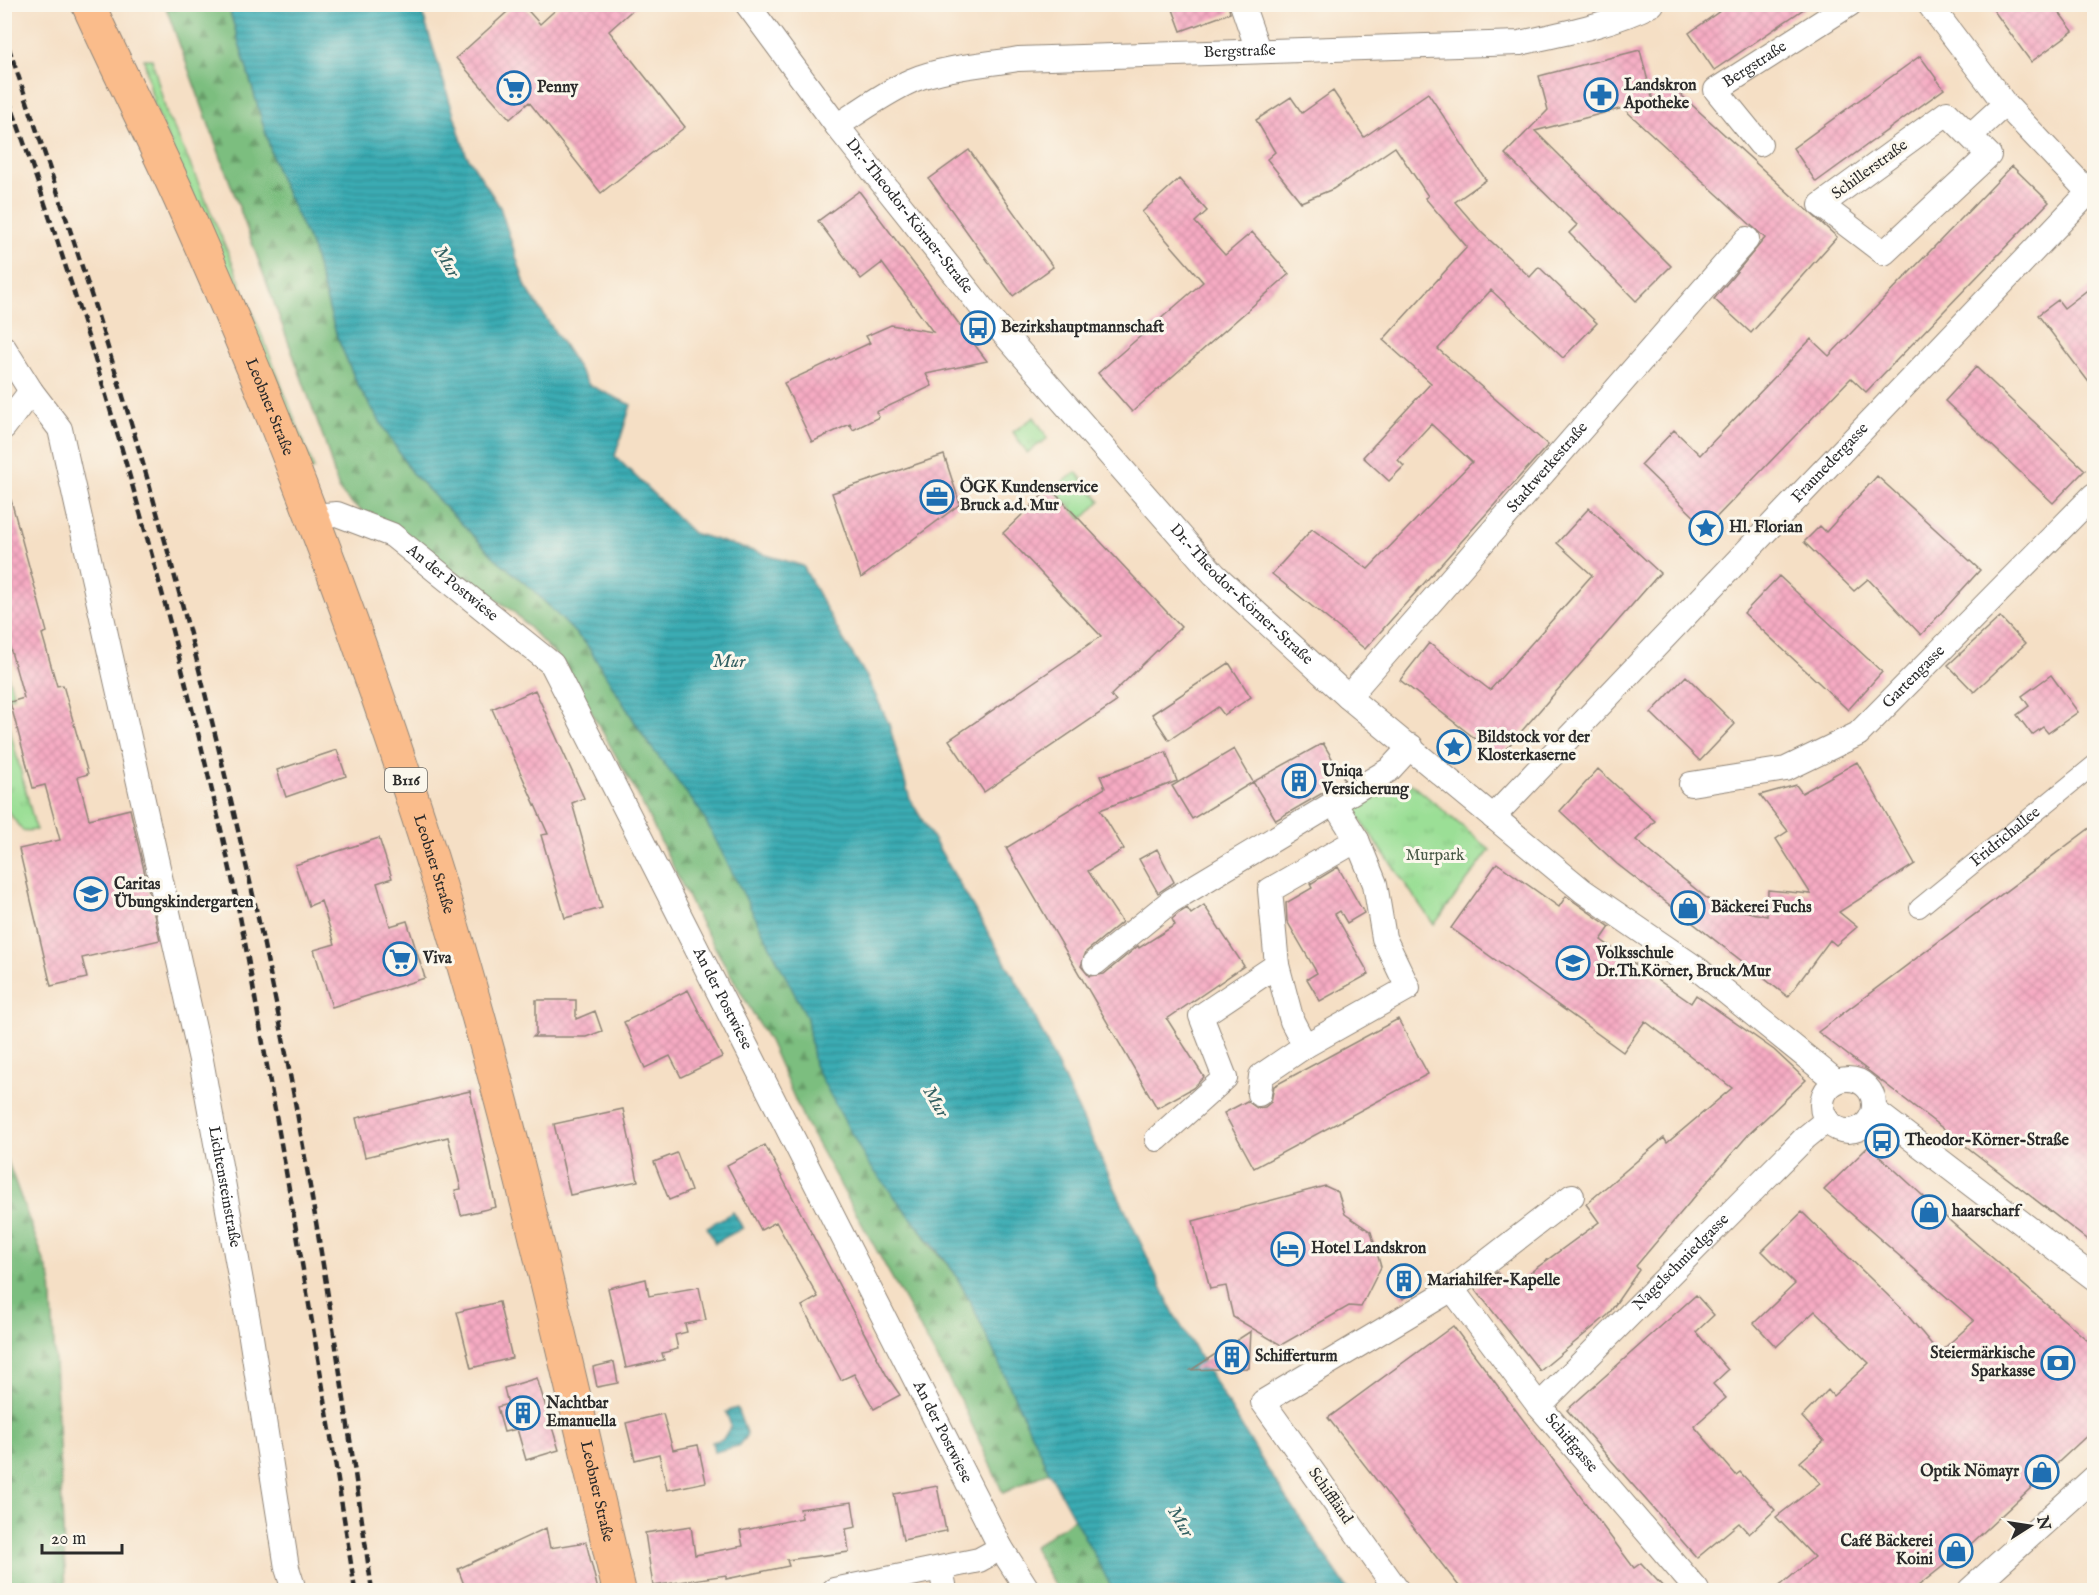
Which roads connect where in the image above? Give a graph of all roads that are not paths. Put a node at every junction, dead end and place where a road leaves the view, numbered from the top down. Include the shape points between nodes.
1 (88, 4) edge
2 (747, 4) edge
3 (1242, 4) edge
4 (1652, 4) edge
5 (1850, 4) edge
6 (1929, 4) edge
7 (1258, 50) junction
8 (2005, 104) junction
9 (837, 126) junction
10 (1971, 135) junction
11 (1760, 144) dead end
12 (2093, 192) edge
13 (1747, 239) dead end
14 (4, 348) edge
15 (31, 391) junction
16 (4, 427) edge
17 (2094, 495) edge
18 (311, 516) junction
19 (1348, 697) junction
20 (1411, 746) junction
21 (2094, 765) edge
22 (1691, 784) dead end
23 (1334, 803) junction
24 (1492, 817) junction
25 (1357, 840) junction
26 (1919, 908) dead end
27 (1095, 963) dead end
28 (1277, 965) junction
29 (1305, 1046) junction
30 (1836, 1080) junction
31 (1259, 1094) dead end
32 (1874, 1110) junction
33 (1827, 1120) junction
34 (1157, 1139) dead end
35 (1572, 1196) dead end
36 (2094, 1278) edge
37 (1452, 1288) junction
38 (1539, 1406) junction
39 (2094, 1478) edge
40 (1001, 1548) junction
41 (943, 1580) edge
42 (294, 1590) edge
43 (619, 1590) edge
44 (834, 1590) edge
45 (1028, 1590) edge
46 (1398, 1590) edge
47 (1697, 1590) edge
48 (1970, 1590) edge

1 - 18 main road, Leobner Straße / B116 via 182,202
2 - 9 street, Dr.-Theodor-Körner-Straße
3 - 7 street
4 - 7 street, Bergstraße via 1582,29 1520,43
5 - 11 street, Bergstraße via 1716,90
6 - 8 street
7 - 9 street, Bergstraße via 1018,59 948,71 914,80
8 - 10 street
8 - 12 street
9 - 19 street, Dr.-Theodor-Körner-Straße via 990,318 1214,574
10 - 10 street, Schillerstraße via 1989,155 1884,253 1821,205 1947,113
12 - 24 street, Fraunedergasse
13 - 19 street, Stadtwerkestraße
14 - 15 street
15 - 16 street
15 - 42 street, Lichtensteinstraße via 60,429 201,1060 251,1336 287,1568
17 - 22 street, Gartengasse via 1858,734 1786,769
18 - 40 street, An der Postwiese via 337,514 392,535 552,664
18 - 43 main road, Leobner Straße / B116 via 410,792 476,1007
19 - 20 street, Dr.-Theodor-Körner-Straße
20 - 23 street via 1389,770
20 - 24 street, Dr.-Theodor-Körner-Straße
21 - 26 street, Fridrichallee
23 - 25 street
23 - 27 street via 1171,901
24 - 30 street, Dr.-Theodor-Körner-Straße via 1583,891 1700,971
25 - 28 street via 1270,890
25 - 29 street via 1375,884 1384,938 1408,988
28 - 29 street via 1292,1021
28 - 34 street via 1201,1016 1225,1078
29 - 31 street via 1261,1076
30 - 32 street via 1849,1078 1864,1084 1874,1098
30 - 33 street via 1823,1098
32 - 33 street via 1869,1122 1854,1131 1836,1128
32 - 36 street
33 - 38 street, Nagelschmiedgasse
35 - 37 street
37 - 38 street, Schiffgasse
37 - 46 street, Schiffländ via 1263,1402
38 - 47 street, Schiffgasse
39 - 48 street
40 - 41 street
40 - 45 street, An der Postwiese
41 - 44 street

